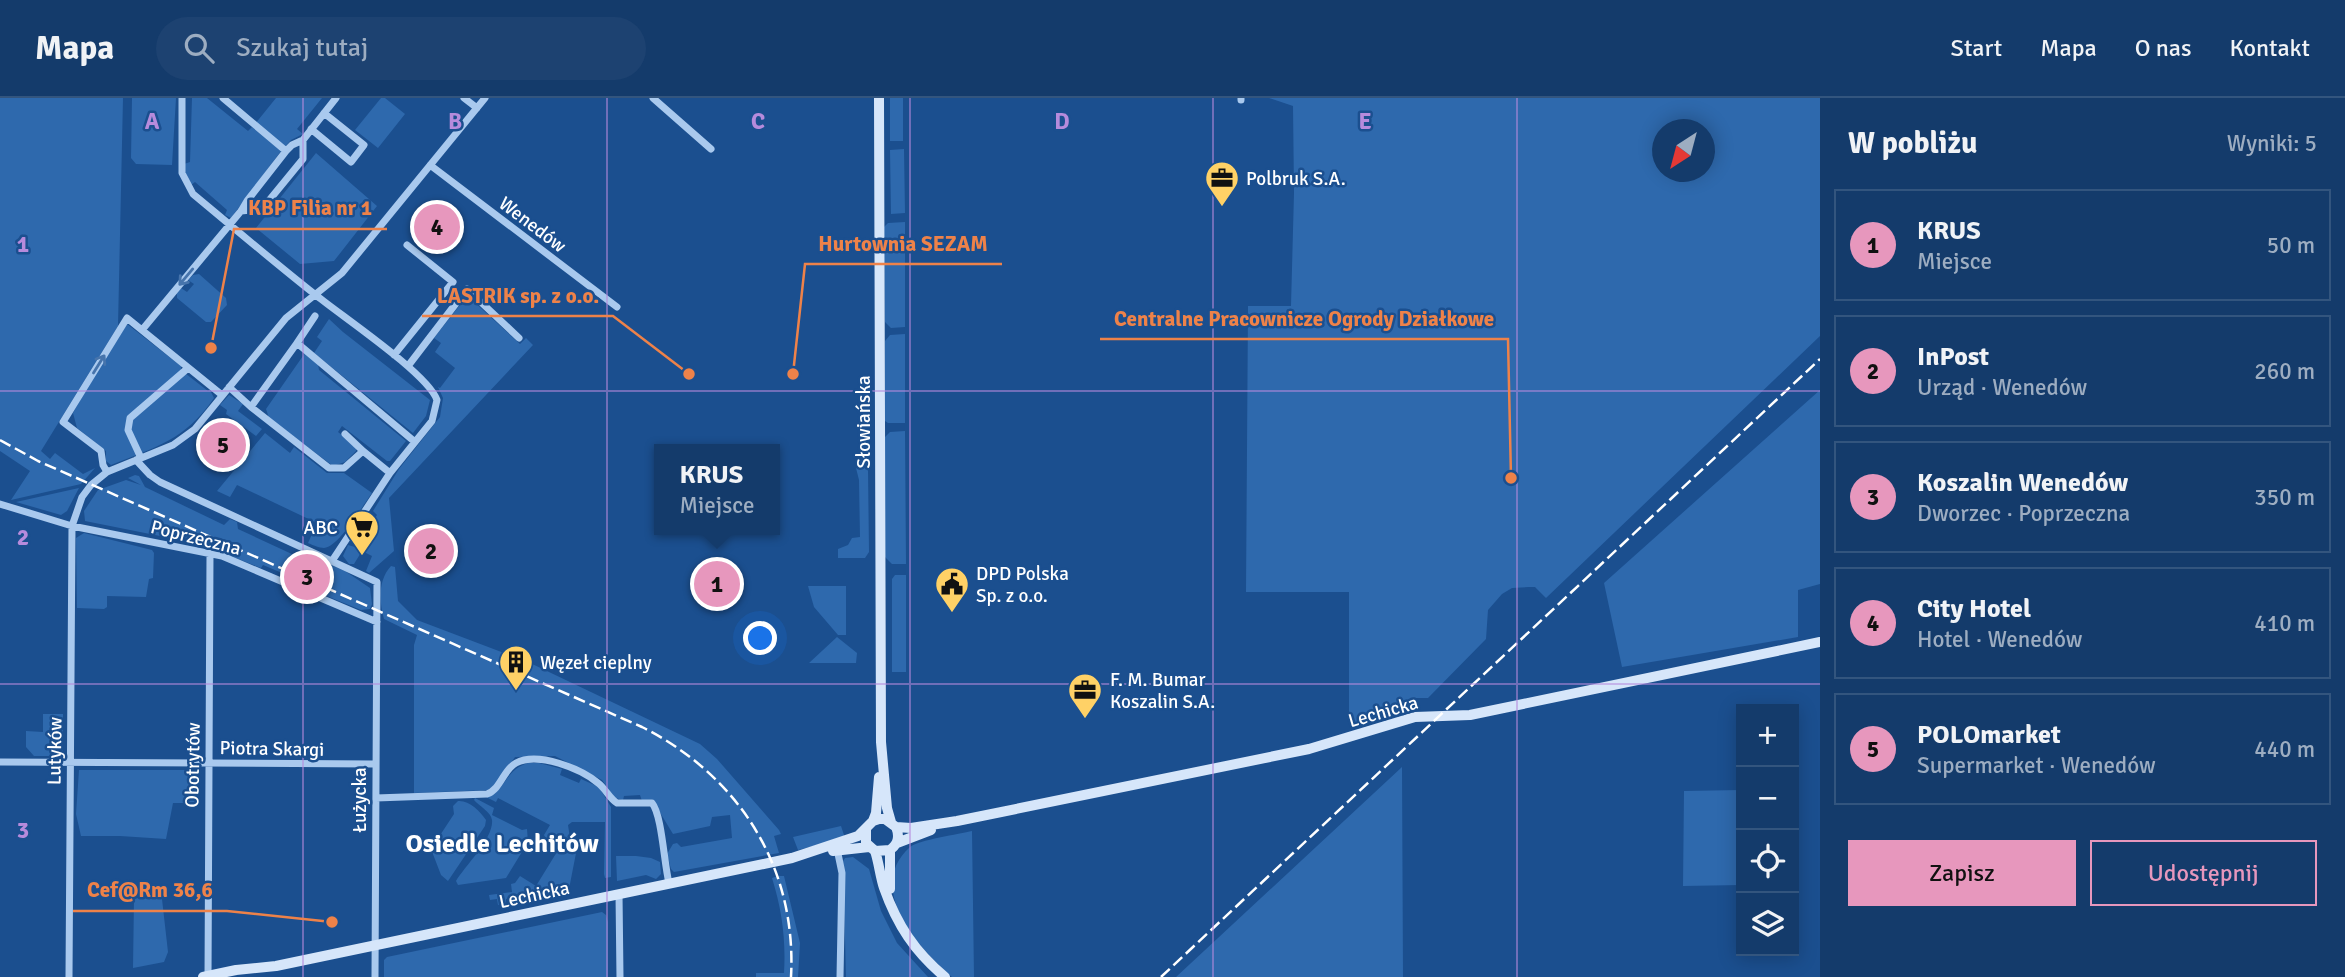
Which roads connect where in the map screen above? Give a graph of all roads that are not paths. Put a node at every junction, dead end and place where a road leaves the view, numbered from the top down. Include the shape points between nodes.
1 (183, 98) edge
2 (223, 98) edge
3 (336, 98) edge
4 (464, 98) edge
5 (485, 98) edge
6 (653, 98) edge
7 (879, 98) edge
8 (477, 108) junction
9 (324, 113) junction
10 (311, 129) junction
11 (303, 140) junction
12 (711, 149) dead end
13 (286, 151) junction
14 (430, 165) junction
15 (242, 211) junction
16 (230, 225) junction
17 (407, 245) dead end
18 (315, 295) junction
19 (617, 307) dead end
20 (315, 316) dead end
21 (142, 330) junction
22 (519, 338) dead end
23 (297, 343) junction
24 (394, 355) junction
25 (408, 366) junction
26 (188, 368) junction
27 (229, 387) junction
28 (222, 395) junction
29 (251, 407) junction
30 (345, 434) dead end
31 (415, 442) junction
32 (363, 451) junction
33 (138, 459) junction
34 (107, 472) junction
35 (390, 473) junction
36 (0, 504) edge
37 (72, 526) junction
38 (210, 554) junction
39 (332, 561) junction
40 (377, 622) junction
41 (1820, 642) edge
42 (881, 746) junction
43 (0, 762) edge
44 (70, 762) junction
45 (208, 764) junction
46 (375, 764) junction
47 (376, 798) junction
48 (957, 821) junction
49 (894, 824) junction
50 (869, 825) junction
51 (893, 846) junction
52 (837, 847) junction
53 (872, 849) junction
54 (669, 883) junction
55 (619, 894) junction
56 (892, 909) junction
57 (375, 946) junction
58 (276, 966) junction
59 (69, 977) edge
60 (206, 977) edge
61 (243, 977) edge
62 (375, 977) edge
63 (620, 977) edge
64 (840, 977) edge
65 (945, 977) edge

1 - 16 street via 181,162 185,183
2 - 13 street
3 - 9 street
4 - 8 street
5 - 8 street
6 - 12 street
7 - 42 street, Słowiańska
8 - 14 street
9 - 10 street
9 - 10 street via 364,145 351,162
10 - 11 street
11 - 13 street
11 - 15 street via 303,159 262,209
13 - 15 street
14 - 18 street via 342,273
14 - 19 street, Wenedów
15 - 16 street
16 - 18 street
16 -> 21 street
17 - 24 street via 453,282
18 - 24 street
18 - 27 street via 286,318
20 - 23 street
21 - 26 street
34 -> 21 street via 101,451 63,422 127,318
22 - 25 street via 467,289
23 - 29 street
23 - 31 street
24 - 25 street
25 - 31 street via 429,384 437,401 432,421
26 - 28 street
26 - 33 street via 130,418 128,430
27 - 28 street
27 - 29 street
28 - 33 street via 184,438
29 - 32 street via 329,468 344,468
30 - 32 street
31 - 35 street
32 - 35 street
33 - 34 street
33 - 39 street via 160,482
34 - 37 street via 82,497
35 - 39 street
36 - 37 street, Poprzeczna
37 - 38 street, Poprzeczna
37 - 44 street, Lutyków
38 - 40 street, Poprzeczna
38 - 45 street, Obotrytów
39 - 40 street, Łużycka via 377,582
40 - 46 street, Łużycka
41 - 48 street, Lechicka via 1470,715 1415,717 1309,749
42 - 49 street, Słowiańska via 887,808
42 - 50 street, Słowiańska via 877,803
43 - 44 street, Piotra Skargi
44 - 45 street, Piotra Skargi
44 - 59 street, Lutyków
45 - 46 street, Piotra Skargi
45 - 60 street, Obotrytów
46 - 47 street, Łużycka
47 - 54 street via 487,794 515,763 531,758 553,761 598,783 617,803 654,805
47 - 57 street, Łużycka
48 - 49 street, Lechicka via 911,828
48 - 51 street, Lechicka
49 - 50 street via 885,819
49 - 51 street
50 - 52 street, Lechicka
50 - 53 street via 865,839
51 - 53 street
51 - 56 street
52 - 53 street, Lechicka
52 - 54 street, Lechicka
52 - 64 street via 842,873
53 - 56 street
54 - 55 street, Lechicka
55 - 57 street, Lechicka
55 - 63 street
56 - 65 street via 913,946
57 - 58 street, Lechicka
57 - 62 street, Łużycka
58 - 60 street, Lechicka
58 - 61 street, Lechicka

